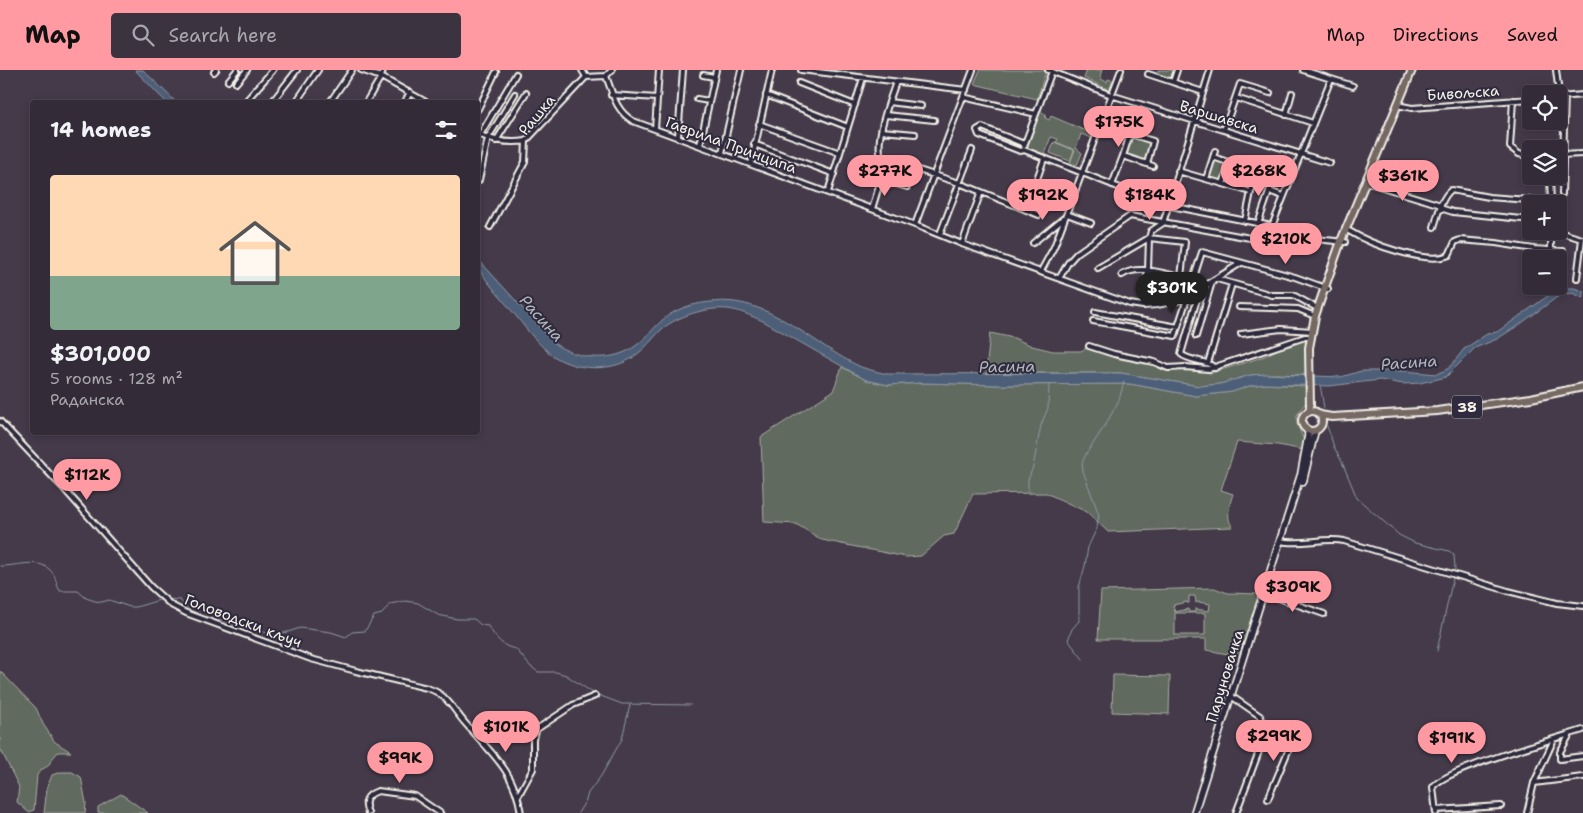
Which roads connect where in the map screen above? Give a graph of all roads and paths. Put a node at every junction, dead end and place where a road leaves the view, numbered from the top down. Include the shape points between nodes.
1 (237, 70) edge
2 (247, 70) edge
3 (273, 70) edge
4 (297, 70) edge
5 (318, 70) edge
6 (352, 70) edge
7 (361, 70) edge
8 (383, 70) edge
9 (582, 70) edge
10 (612, 70) edge
11 (659, 70) edge
12 (683, 70) edge
13 (716, 70) edge
14 (741, 70) edge
15 (772, 70) edge
16 (801, 70) edge
17 (973, 70) edge
18 (1121, 70) edge
19 (1156, 70) edge
20 (1177, 70) edge
21 (1210, 70) edge
22 (1303, 70) edge
23 (1412, 70) edge
24 (1416, 70) edge
25 (1556, 70) edge
26 (1051, 71) edge
27 (496, 72) dead end
28 (516, 74) dead end
29 (1148, 74) dead end
30 (703, 75) dead end
31 (606, 76) junction
32 (1154, 76) junction
33 (586, 77) junction
34 (714, 77) junction
35 (381, 78) junction
36 (863, 78) junction
37 (1331, 79) junction
38 (228, 81) dead end
39 (896, 82) junction
40 (1173, 82) junction
41 (236, 83) dead end
42 (799, 83) dead end
43 (1558, 85) edge
44 (1353, 86) dead end
45 (966, 90) junction
46 (410, 92) junction
47 (1203, 92) junction
48 (526, 93) dead end
49 (1270, 93) dead end
50 (1292, 93) dead end
51 (515, 94) dead end
52 (611, 95) junction
53 (766, 95) junction
54 (1111, 95) junction
55 (1583, 95) edge
56 (1567, 96) edge
57 (417, 97) junction
58 (963, 97) junction
59 (658, 98) junction
60 (1236, 98) junction
61 (697, 99) dead end
62 (247, 100) edge
63 (274, 100) edge
64 (297, 100) edge
65 (331, 100) edge
66 (367, 100) edge
67 (406, 100) edge
68 (416, 100) edge
69 (422, 100) edge
70 (1513, 100) junction
71 (1522, 100) edge
72 (709, 102) junction
73 (889, 102) junction
74 (480, 105) edge
75 (855, 105) junction
76 (921, 106) dead end
77 (1399, 106) junction
78 (1036, 114) junction
79 (886, 115) junction
80 (1286, 115) junction
81 (934, 120) dead end
82 (1194, 121) junction
83 (1313, 123) junction
84 (759, 124) junction
85 (848, 127) junction
86 (655, 129) junction
87 (1224, 130) junction
88 (882, 131) junction
89 (480, 132) edge
90 (1124, 132) dead end
91 (480, 134) edge
92 (915, 134) dead end
93 (1130, 134) junction
94 (1155, 136) dead end
95 (678, 137) junction
96 (488, 138) junction
97 (496, 141) junction
98 (526, 141) junction
99 (1153, 141) junction
100 (754, 144) junction
101 (1024, 144) junction
102 (700, 145) junction
103 (972, 150) dead end
104 (1024, 150) junction
105 (1215, 151) dead end
106 (722, 153) junction
107 (840, 153) junction
108 (1300, 153) junction
109 (1583, 154) edge
110 (1522, 155) edge
111 (1567, 155) edge
112 (1123, 156) junction
113 (1213, 157) junction
114 (1044, 159) junction
115 (1330, 163) dead end
116 (751, 164) junction
117 (1147, 164) junction
118 (1153, 166) dead end
119 (1278, 166) dead end
120 (1259, 169) dead end
121 (1178, 171) junction
122 (480, 172) edge
123 (855, 172) dead end
124 (1081, 173) junction
125 (834, 174) junction
126 (934, 175) junction
127 (1206, 179) junction
128 (1370, 179) junction
129 (881, 180) junction
130 (959, 183) junction
131 (1223, 184) junction
132 (1562, 185) edge
133 (1112, 186) junction
134 (908, 187) dead end
135 (1269, 191) junction
136 (828, 192) junction
137 (981, 192) junction
138 (1251, 192) junction
139 (1562, 194) dead end
140 (1283, 196) junction
141 (1522, 199) edge
142 (1167, 206) junction
143 (1441, 206) junction
144 (872, 209) junction
145 (1026, 210) junction
146 (1039, 215) dead end
147 (1066, 215) junction
148 (1522, 219) edge
149 (1245, 221) junction
150 (1091, 223) dead end
151 (1163, 223) junction
152 (916, 224) junction
153 (1258, 224) junction
154 (1272, 226) junction
155 (490, 227) dead end
156 (1434, 227) dead end
157 (1350, 231) junction
158 (940, 234) junction
159 (1567, 234) edge
160 (1277, 235) junction
161 (1149, 238) junction
162 (1551, 240) edge
163 (1343, 242) junction
164 (1032, 243) dead end
165 (962, 244) junction
166 (1551, 250) joint
167 (1241, 263) junction
168 (1098, 268) dead end
169 (1040, 271) junction
170 (1148, 271) junction
171 (1122, 275) dead end
172 (1060, 277) junction
173 (1577, 278) dead end
174 (1215, 281) junction
175 (1232, 284) junction
176 (1326, 288) junction
177 (1200, 289) junction
178 (1187, 297) junction
179 (1143, 306) junction
180 (1239, 306) dead end
181 (1317, 308) junction
182 (1094, 312) dead end
183 (1315, 316) junction
184 (1093, 321) dead end
185 (1178, 327) junction
186 (1241, 334) dead end
187 (1312, 334) junction
188 (1196, 336) dead end
189 (1089, 346) dead end
190 (1208, 364) junction
191 (1215, 368) junction
192 (1583, 387) edge
193 (1315, 413) junction
194 (1332, 417) junction
195 (0, 421) edge
196 (1322, 423) junction
197 (1308, 430) junction
198 (1315, 431) junction
199 (1282, 541) junction
200 (1267, 594) junction
201 (1583, 606) edge
202 (1324, 614) dead end
203 (595, 696) dead end
204 (1234, 698) junction
205 (1267, 730) junction
206 (1583, 730) edge
207 (1570, 734) junction
208 (1554, 739) junction
209 (1583, 756) edge
210 (1583, 777) edge
211 (1534, 783) junction
212 (518, 796) junction
213 (1268, 799) dead end
214 (1501, 806) dead end
215 (1436, 812) edge
216 (368, 813) edge
217 (440, 813) edge
218 (521, 813) edge
219 (1196, 813) edge
220 (1236, 813) edge
221 (1527, 813) edge

1 - 38 street
2 - 41 street
3 - 62 street
4 - 63 street
5 - 64 street
6 - 65 street
7 - 35 street
8 - 35 street
9 - 33 street
10 - 31 street
11 - 59 street
12 - 95 street
13 - 34 street
14 - 106 street
15 - 53 street
16 - 36 street
17 - 45 street
18 - 54 street
19 - 32 street
20 - 40 street
21 - 47 street
22 - 37 street
23 - 77 main road
24 - 77 main road
25 - 43 street
26 - 54 street, Варшавска
26 - 78 street
27 - 74 street
28 - 89 street
29 - 32 street
30 - 34 street
31 - 33 street
31 - 52 street, Гаврила Принципа
32 - 40 street
33 - 98 street, Рашка
34 - 72 street
35 - 46 street
35 - 66 street
36 - 39 street
36 - 75 street
37 - 44 street
37 - 83 street
39 - 45 street
39 - 73 street
40 - 47 street
42 - 75 street
45 - 58 street
46 - 57 street
46 - 67 street
47 - 82 street
48 - 97 street
49 - 60 street via 1240,84
50 - 80 street
51 - 96 street
52 - 59 street
52 - 86 street, Гаврила Принципа via 626,117
53 - 84 street
53 - 85 street
54 - 82 street, Варшавска
54 - 124 street
55 - 56 street
57 - 68 street
57 - 69 street
58 - 78 street
58 - 126 street
59 - 86 street
60 - 80 street
60 - 87 street
61 - 72 street
70 - 71 street, Бивољска
70 - 77 street, Бивољска via 1412,108
70 - 110 street via 1510,147
72 - 102 street
73 - 76 street
73 - 79 street
75 - 85 street
77 - 128 main road
78 - 101 street
79 - 81 street
79 - 88 street
80 - 83 street
82 - 87 street, Варшавска
82 - 121 street
83 - 108 street
84 - 100 street
84 - 107 street
85 - 107 street
86 - 95 street, Гаврила Принципа
87 - 108 street, Варшавска
88 - 92 street
88 - 126 street via 881,158
90 - 93 street
91 - 96 street
93 - 99 street
93 - 112 street
94 - 99 street
95 - 102 street, Гаврила Принципа
96 - 97 street
96 - 122 street
97 - 98 street via 513,144
98 - 155 street, Рашка via 525,162
99 - 117 street
100 - 116 street
100 - 125 street
101 - 104 street
101 - 104 street via 983,128 977,130 979,136
102 - 106 street, Гаврила Принципа
103 - 130 street
104 - 114 street
105 - 113 street
106 - 116 street, Гаврила Принципа
107 - 125 street
108 - 115 street, Варшавска
108 - 140 street
109 - 111 street
112 - 117 street
112 - 133 street
113 - 127 street
113 - 131 street via 1232,163
114 - 124 street
114 - 145 street
116 - 136 street, Гаврила Принципа
117 - 118 street
119 - 135 street
120 - 138 street
121 - 127 street
121 - 142 street
123 - 129 street
124 - 133 street
124 - 147 street
125 - 136 street
126 - 130 street
126 - 152 street
127 - 131 street
128 - 143 street
128 - 157 main road
128 - 163 main road
129 - 134 street
129 - 144 street
130 - 137 street
130 - 158 street
131 - 138 street
132 - 139 street
133 - 142 street
135 - 140 street
135 - 153 street
136 - 144 street, Гаврила Принципа
137 - 145 street
137 - 165 street
138 - 149 street
140 - 154 street
141 - 143 street via 1450,190
142 - 149 street
142 - 151 street
143 - 148 street via 1453,212
143 - 156 street
144 - 152 street, Гаврила Принципа
145 - 146 street
147 - 150 street
147 - 164 street
147 - 169 street via 1052,252
149 - 153 street
151 - 160 street via 1272,242
151 - 161 street via 1151,231
151 - 172 street via 1127,217 1076,253
152 - 158 street, Гаврила Принципа
153 - 154 street
154 - 160 street
157 - 163 main road
157 - 166 street via 1390,249 1436,258 1449,255 1455,242 1460,240
158 - 165 street, Гаврила Принципа
159 - 173 street via 1582,239
160 - 163 street
161 - 168 street
161 - 170 street
161 - 170 street via 1186,242 1181,277
162 - 166 street
163 - 176 main road
165 - 169 street, Гаврила Принципа
167 - 174 street, Гаврила Принципа
167 - 176 street
167 - 178 street via 1201,252
169 - 172 street, Гаврила Принципа
170 - 171 street via 1131,271
170 - 179 street
172 - 179 street, Гаврила Принципа
174 - 175 street
174 - 177 street, Гаврила Принципа
174 - 188 street
175 - 181 street via 1272,295 1293,295
175 - 190 street
176 - 181 main road
176 - 187 main road
177 - 178 street, Гаврила Принципа
177 - 190 street via 1180,354
178 - 179 street, Гаврила Принципа via 1167,304
178 - 185 street
180 - 183 street via 1298,309
181 - 183 main road
182 - 185 street
183 - 187 main road
184 - 185 street via 1174,336
186 - 187 street via 1281,329
187 - 191 street
187 - 193 main road via 1312,401
189 - 191 street via 1168,368
190 - 191 street
192 - 194 main road, 38 via 1437,411
193 - 194 main road, 38
193 - 196 main road
193 - 197 main road via 1303,420
194 - 196 main road, 38
195 - 212 street, Головодски кључ via 171,604 186,613 304,656 438,691 498,758
196 - 198 main road, 38
197 - 198 main road
197 - 199 main road, Паруновачка via 1302,470
198 - 199 main road, Паруновачка via 1305,475
199 - 200 main road, Паруновачка
199 - 201 street via 1332,539 1535,598
199 - 219 main road, Паруновачка
200 - 202 street
200 - 204 main road, Паруновачка
203 - 212 street via 573,705 537,729 532,739 532,769
204 - 205 street via 1260,716
204 - 219 main road, Паруновачка
205 - 213 street via 1291,744
205 - 220 street
206 - 207 street
207 - 208 street
207 - 209 street via 1559,758
208 - 211 street
208 - 215 street via 1458,771 1441,780 1433,787
210 - 211 street
211 - 221 street
212 - 218 street, Головодски кључ
214 - 215 street
216 - 217 street via 364,802 375,792 415,796

